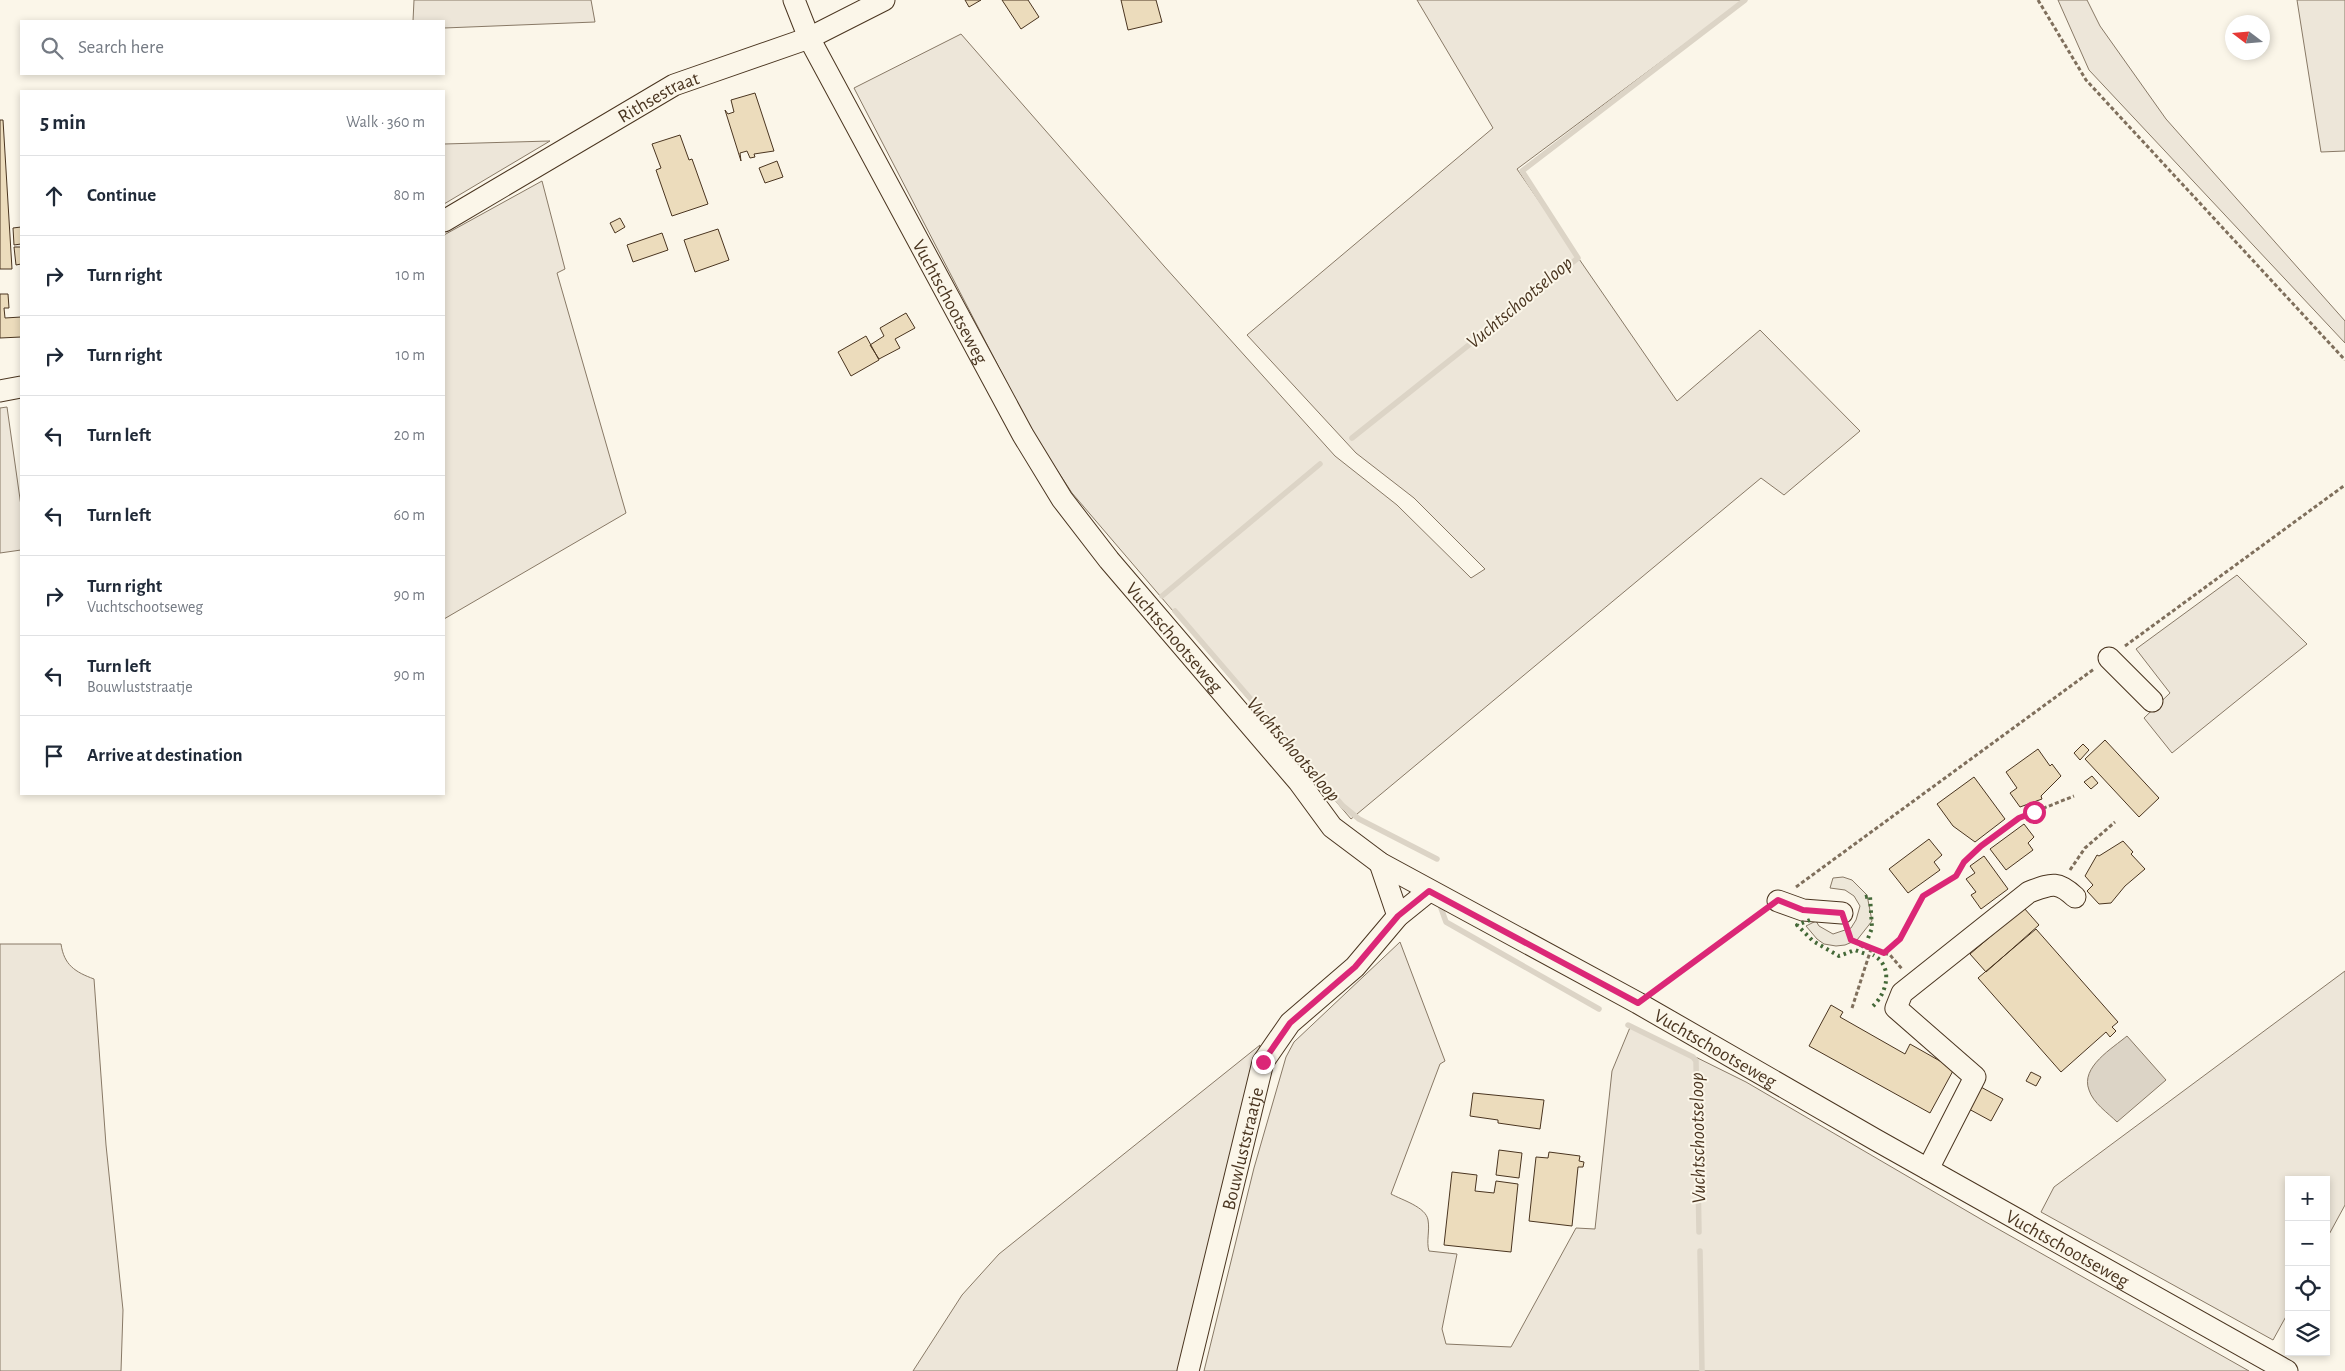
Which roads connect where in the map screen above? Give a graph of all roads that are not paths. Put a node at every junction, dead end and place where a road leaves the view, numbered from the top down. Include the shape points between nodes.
1 (794, 0) edge
2 (884, 0) edge
3 (810, 38) junction
4 (445, 220) edge
5 (20, 387) edge
6 (0, 390) edge
7 (2109, 658) road end
8 (2152, 701) dead end
9 (1380, 863) junction
10 (1429, 891) junction
11 (2075, 897) dead end
12 (1778, 900) road end
13 (1842, 913) road end
14 (1398, 916) junction
15 (1928, 1169) junction
16 (1188, 1371) edge
17 (2287, 1371) edge

1 - 3 street, Vuchtschootseweg
2 - 3 street, Rithsestraat
3 - 4 street, Rithsestraat via 674,85
3 - 9 street, Vuchtschootseweg via 1023,435 1062,499 1109,560 1299,782 1332,827
5 - 6 street
7 - 8 street
9 - 10 street, Vuchtschootseweg
9 - 14 street
10 - 14 street, Bouwluststraatje
10 - 15 street, Vuchtschootseweg via 1638,1003
11 - 15 street via 2064,886 2055,884 2029,892 1902,993 1896,1008 1975,1077
12 - 13 street via 1803,910
14 - 16 street, Bouwluststraatje via 1355,967 1290,1023 1263,1062
15 - 17 street, Vuchtschootseweg

